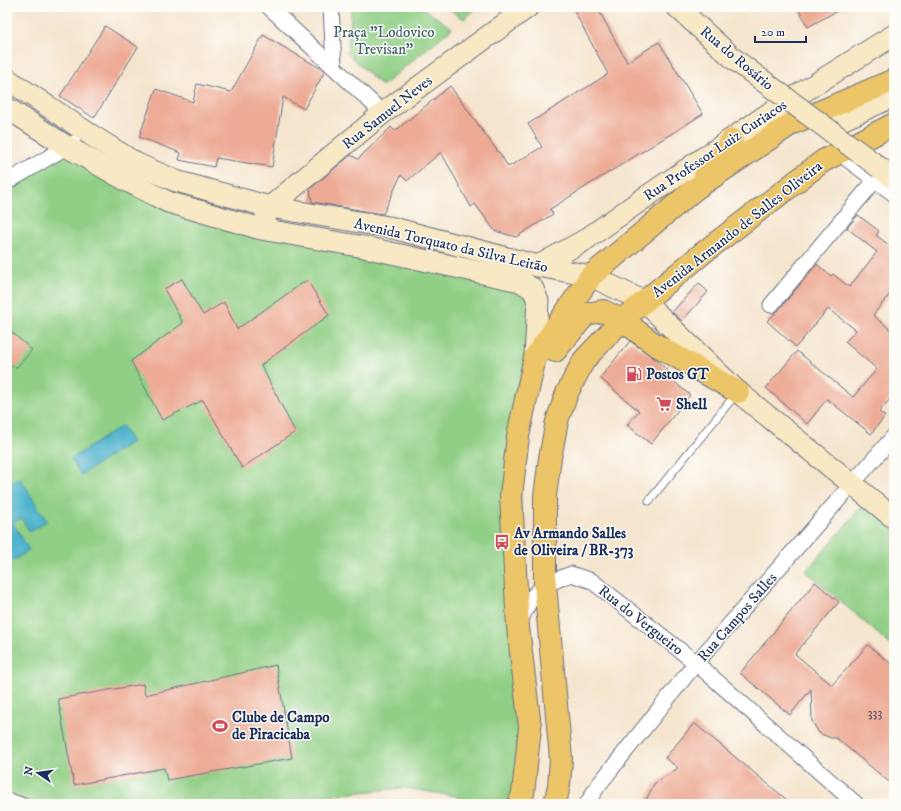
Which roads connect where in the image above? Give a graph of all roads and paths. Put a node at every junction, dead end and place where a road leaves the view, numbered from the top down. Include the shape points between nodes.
1 (270, 7) edge
2 (331, 7) edge
3 (528, 7) edge
4 (677, 7) edge
5 (894, 35) edge
6 (334, 66) junction
7 (7, 79) edge
8 (894, 80) edge
9 (894, 96) edge
10 (7, 108) edge
11 (383, 113) junction
12 (815, 120) junction
13 (894, 124) edge
14 (91, 135) junction
15 (732, 140) junction
16 (66, 146) junction
17 (839, 152) junction
18 (883, 175) edge
19 (7, 182) edge
20 (695, 190) junction
21 (894, 194) edge
22 (270, 207) junction
23 (261, 229) junction
24 (538, 266) junction
25 (591, 276) junction
26 (645, 302) junction
27 (772, 305) dead end
28 (622, 320) junction
29 (535, 357) junction
30 (738, 392) junction
31 (525, 403) junction
32 (894, 436) edge
33 (852, 485) junction
34 (649, 501) dead end
35 (894, 518) edge
36 (545, 584) junction
37 (518, 627) junction
38 (696, 663) junction
39 (530, 727) junction
40 (7, 796) edge
41 (30, 804) edge
42 (519, 804) edge
43 (532, 804) edge
44 (555, 804) edge
45 (587, 804) edge
46 (856, 804) edge

1 - 6 street
2 - 6 street
3 - 11 street, Rua Samuel Neves
4 - 12 street, Rua do Rosário, bridge via 735,60
5 - 15 street, Rua Professor Luiz Curiacos via 777,108
6 - 11 street
7 - 14 street, Avenida Torquato da Silva Leitão
8 - 20 main road via 791,124
9 - 12 street via 844,119
10 - 16 street, Avenida Torquato da Silva Leitão
11 - 22 street, Rua Samuel Neves
12 - 18 street, Rua do Rosário, bridge
13 - 17 main road, Avenida Armando de Salles Oliveira
14 - 16 street
14 - 22 street, Avenida Torquato da Silva Leitão via 137,164 176,181 201,190
15 - 20 main road
15 - 24 street, Rua Professor Luiz Curiacos via 636,203 586,240
16 - 19 street
16 - 23 street, Avenida Torquato da Silva Leitão via 168,202
17 - 18 street
17 - 26 main road, Avenida Armando de Salles Oliveira via 822,161 754,213
18 - 21 street
18 - 27 street
20 - 25 main road
22 - 23 street, Rua Samuel Neves
22 - 24 street, Avenida Torquato da Silva Leitão via 390,227
23 - 29 street, Avenida Torquato da Silva Leitão via 364,247 520,281 533,289 538,301
24 - 25 street, Avenida Torquato da Silva Leitão
25 - 26 street, Avenida Torquato da Silva Leitão
25 - 29 main road
26 - 28 main road, Avenida Armando de Salles Oliveira
26 - 30 street, Avenida Torquato da Silva Leitão
28 - 30 main road via 653,343
28 - 31 main road via 603,311 586,314 551,357
28 - 36 main road via 584,360 567,393 557,421 545,496
29 - 31 main road
30 - 33 street, Avenida Torquato da Silva Leitão
30 - 34 lane
31 - 37 main road via 518,436 511,496
32 - 33 street, Rua Campos Salles
33 - 35 street, Avenida Torquato da Silva Leitão
33 - 38 street, Rua Campos Salles
36 - 37 street, Rua do Vergueiro via 533,596 523,612
36 - 38 street, Rua do Vergueiro via 571,574 592,581
36 - 44 main road via 561,759
37 - 39 main road
38 - 45 street, Rua Campos Salles
38 - 46 street, Rua do Vergueiro
39 - 42 main road via 523,793
39 - 43 main road via 535,772
40 - 41 lane

